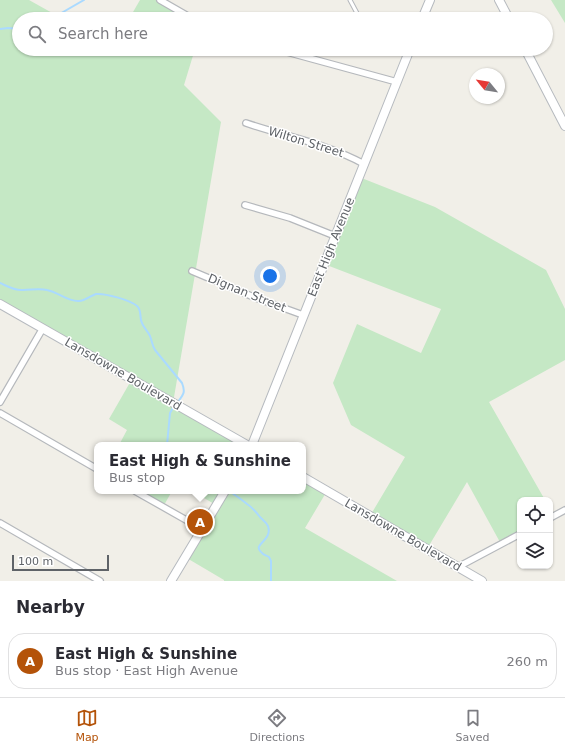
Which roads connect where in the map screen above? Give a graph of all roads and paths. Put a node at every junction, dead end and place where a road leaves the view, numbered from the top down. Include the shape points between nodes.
1 (160, 0) edge
2 (350, 0) edge
3 (430, 0) edge
4 (499, 0) edge
5 (180, 12) edge
6 (356, 12) edge
7 (425, 12) edge
8 (505, 12) edge
9 (302, 56) edge
10 (407, 56) edge
11 (529, 56) edge
12 (397, 82) junction
13 (246, 123) dead end
14 (565, 126) edge
15 (364, 164) junction
16 (245, 205) dead end
17 (335, 236) junction
18 (192, 271) dead end
19 (0, 304) edge
20 (303, 315) junction
21 (43, 328) junction
22 (0, 402) edge
23 (0, 413) edge
24 (242, 442) edge
25 (253, 442) edge
26 (94, 467) edge
27 (306, 480) edge
28 (141, 494) edge
29 (223, 494) edge
30 (565, 510) edge
31 (553, 516) edge
32 (0, 523) edge
33 (202, 529) junction
34 (517, 536) edge
35 (458, 567) junction
36 (100, 581) edge
37 (171, 581) edge
38 (482, 581) edge

1 - 5 street
2 - 6 lane
3 - 7 street
4 - 8 street
9 - 12 street
10 - 12 street, East High Avenue
11 - 14 street
12 - 15 street, East High Avenue
13 - 15 street, Wilton Street via 313,142
15 - 17 street, East High Avenue
16 - 17 street via 296,220
17 - 20 street, East High Avenue
18 - 20 street, Dignan Street
19 - 21 street, Lansdowne Boulevard
20 - 25 street, East High Avenue
21 - 22 street
21 - 24 street, Lansdowne Boulevard
23 - 26 street
27 - 35 street, Lansdowne Boulevard
28 - 33 street
29 - 33 street
30 - 31 street
32 - 36 street
33 - 37 street
34 - 35 street
35 - 38 street, Lansdowne Boulevard

